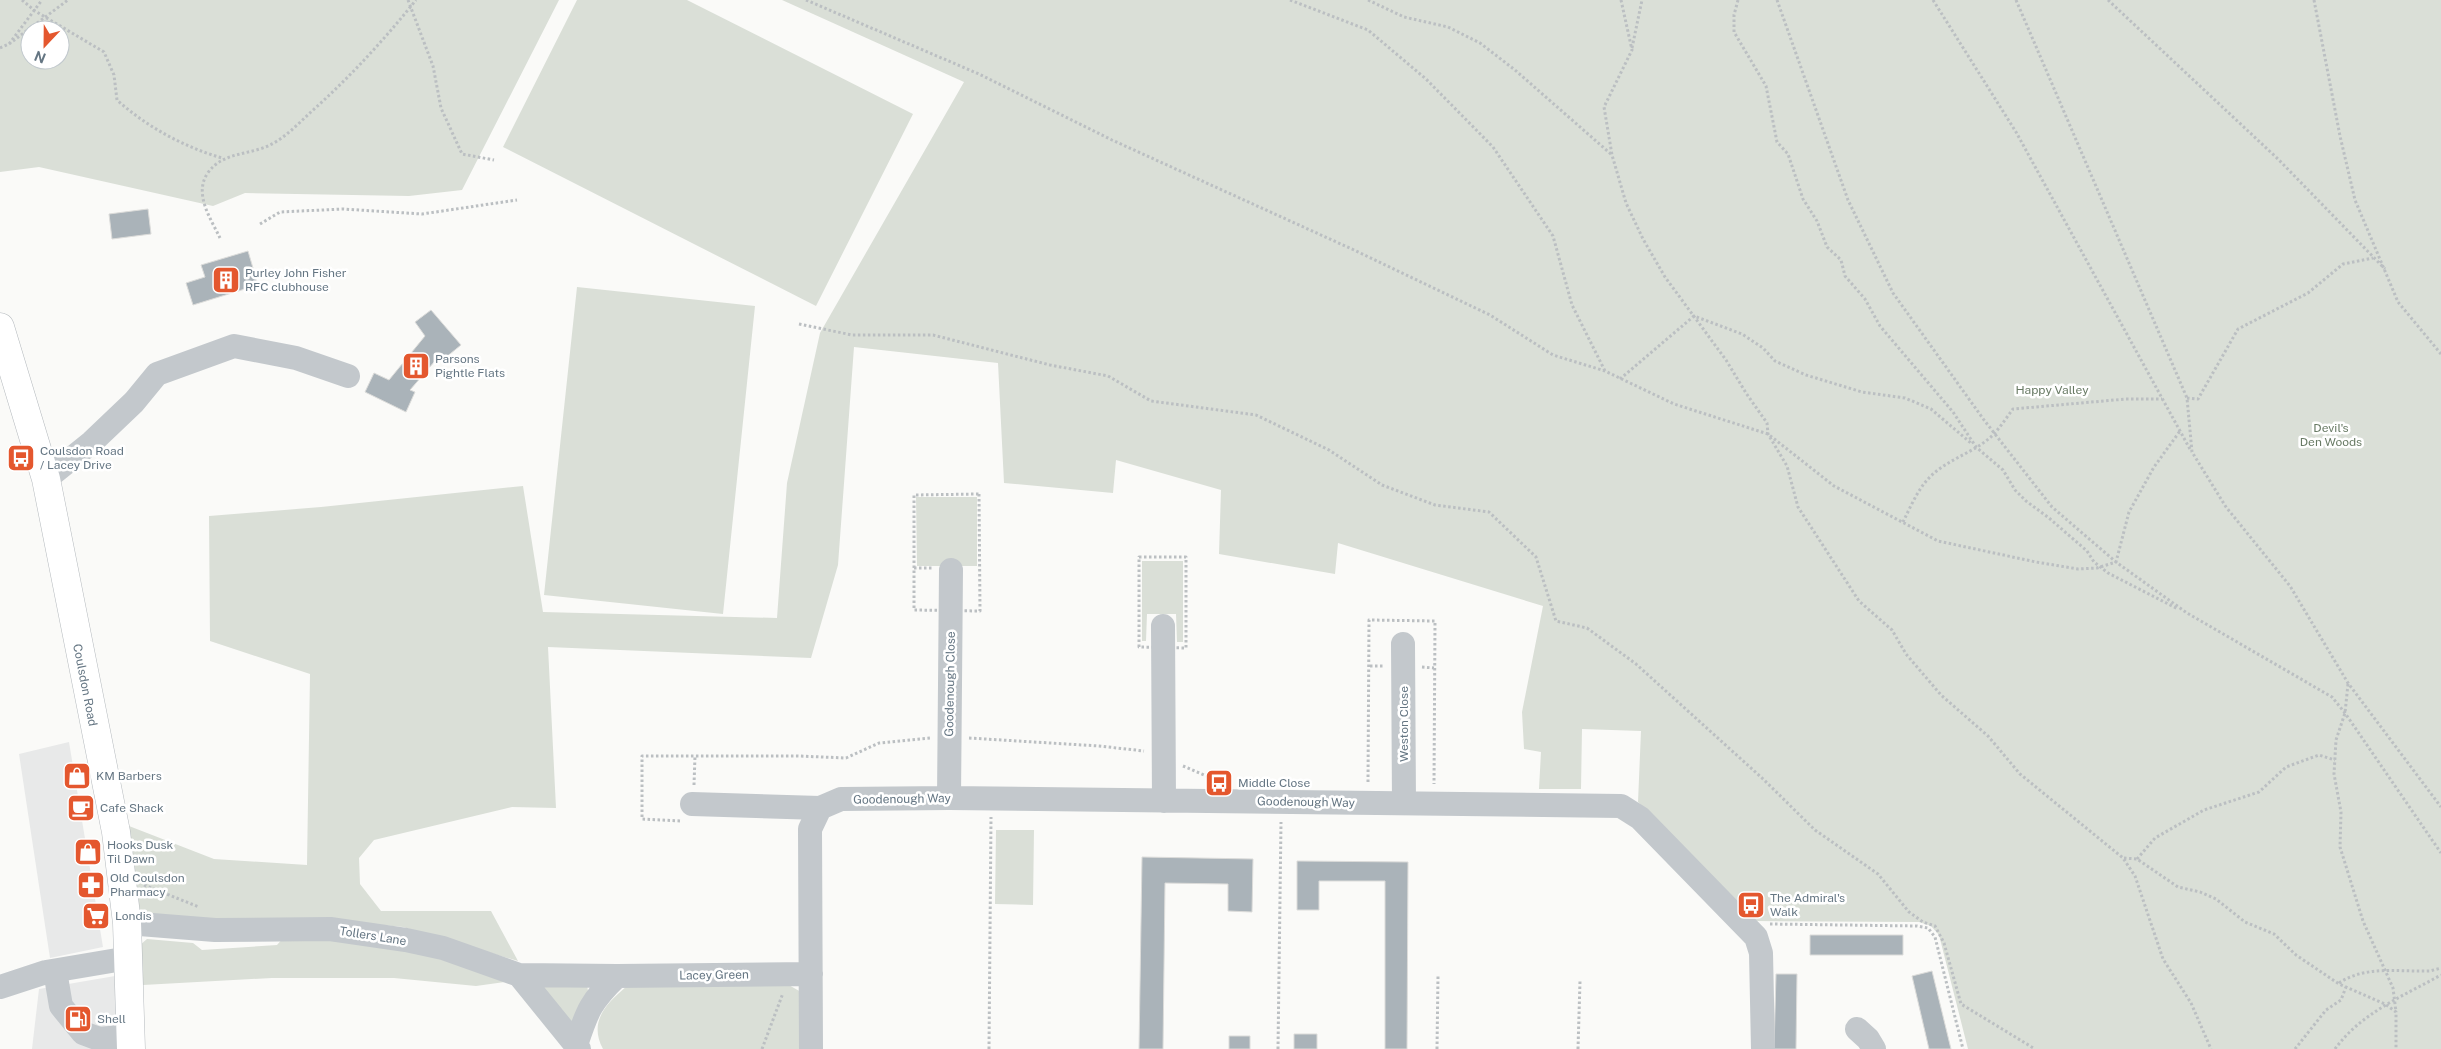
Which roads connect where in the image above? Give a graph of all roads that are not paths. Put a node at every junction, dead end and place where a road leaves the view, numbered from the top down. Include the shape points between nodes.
1 (0, 329) edge
2 (348, 376) dead end
3 (46, 478) junction
4 (951, 570) dead end
5 (1163, 637) road end
6 (1403, 644) dead end
7 (949, 798) junction
8 (1164, 801) junction
9 (1404, 803) junction
10 (692, 804) dead end
11 (820, 808) junction
12 (127, 923) junction
13 (129, 958) junction
14 (54, 971) junction
15 (801, 974) junction
16 (519, 975) junction
17 (617, 976) junction
18 (0, 987) edge
19 (1857, 1029) dead end
20 (132, 1043) edge
21 (578, 1047) edge
22 (811, 1049) edge
23 (1763, 1049) edge
24 (1874, 1049) edge

1 - 3 main road, Coulsdon Road
2 - 3 street via 296,358 234,346 157,374 134,402 92,442
3 - 12 main road, Coulsdon Road via 116,832
4 - 7 street, Goodenough Close
5 - 8 street
6 - 9 street, Weston Close
7 - 8 street, Goodenough Way
7 - 11 street, Goodenough Way via 841,799
8 - 9 street, Goodenough Way
9 - 23 street, Goodenough Way via 1621,806 1640,818 1756,937 1761,953
10 - 11 street, Goodenough Way
11 - 15 street via 810,829
12 - 13 main road, Coulsdon Road
12 - 16 street, Tollers Lane via 215,930 330,929 406,940 450,951
13 - 14 street
13 - 20 main road, Coulsdon Road
14 - 18 street
14 - 20 street via 61,1006 83,1033
15 - 17 street, Lacey Green
15 - 22 street
16 - 17 street, Lacey Green
16 - 21 street
17 - 21 street via 595,998 583,1022
19 - 24 street

